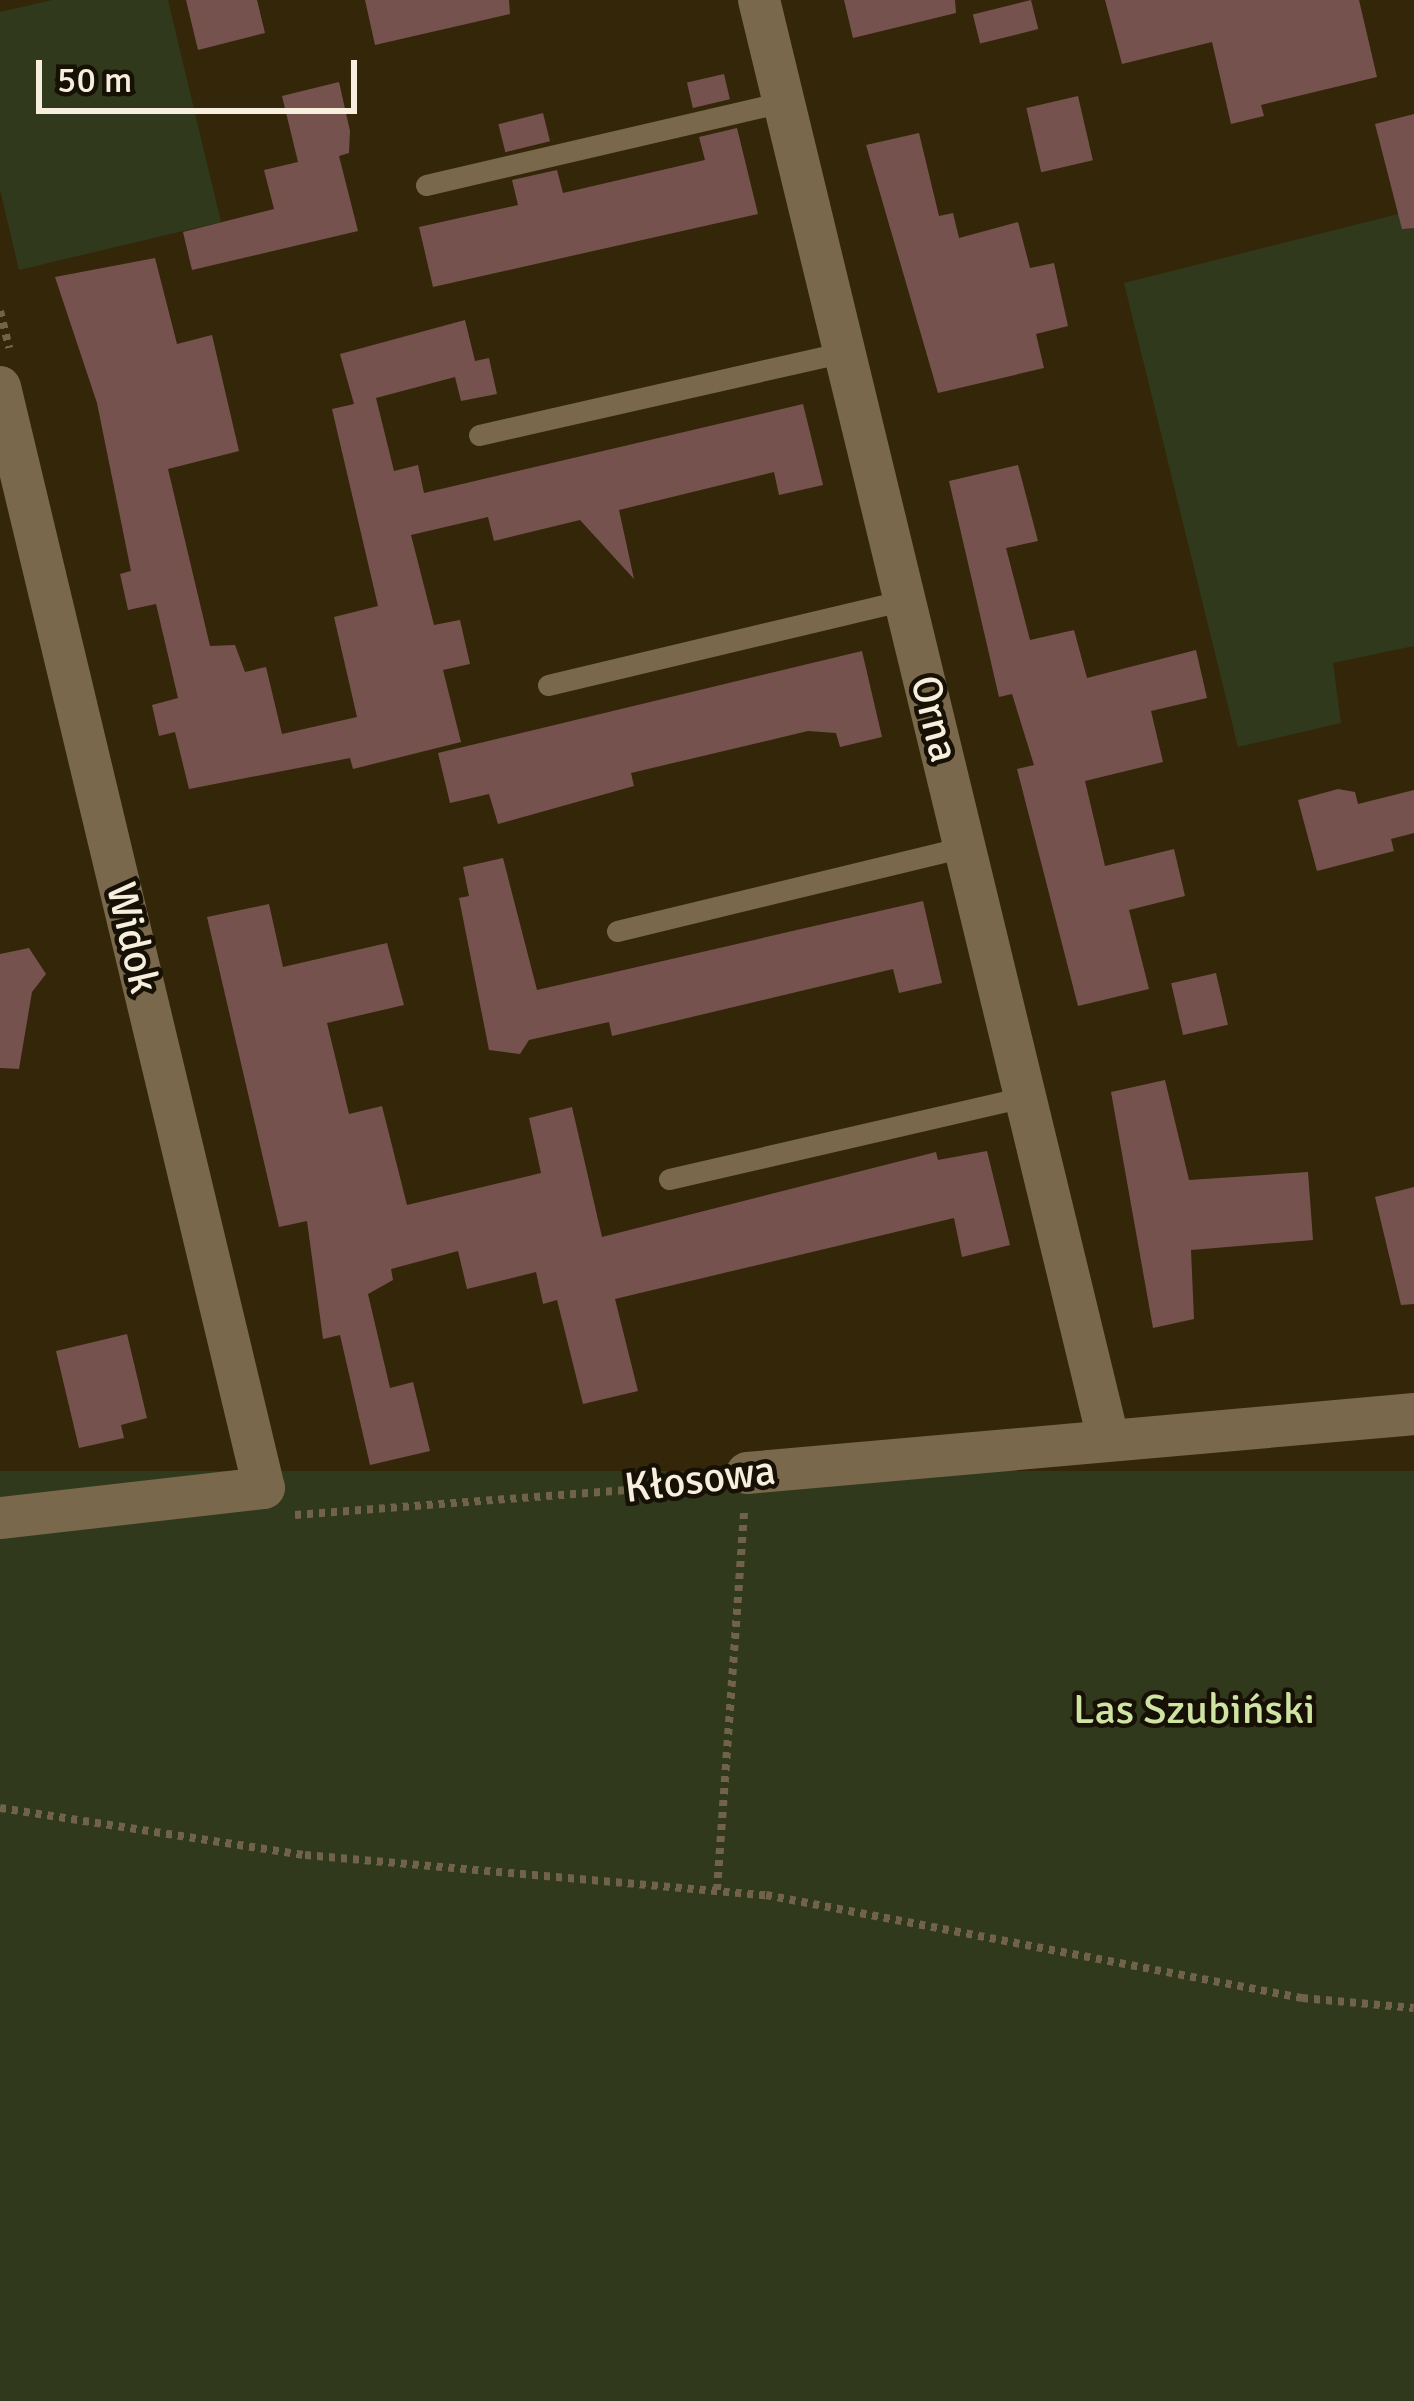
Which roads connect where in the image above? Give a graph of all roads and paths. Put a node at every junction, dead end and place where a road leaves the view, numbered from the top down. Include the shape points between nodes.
1 (759, 0) edge
2 (783, 102) junction
3 (426, 185) dead end
4 (844, 352) junction
5 (0, 387) edge
6 (479, 435) dead end
7 (904, 600) junction
8 (548, 685) dead end
9 (965, 847) junction
10 (617, 931) dead end
11 (1025, 1097) junction
12 (669, 1180) dead end
13 (1414, 1414) edge
14 (1108, 1438) junction
15 (747, 1473) junction
16 (264, 1488) junction
17 (0, 1518) edge
18 (0, 1808) edge
19 (718, 1891) junction
20 (1414, 2008) edge

1 - 2 street, Orna
2 - 3 lane
2 - 4 street, Orna
4 - 6 lane
4 - 7 street, Orna
5 - 16 street, Widok
7 - 8 lane
7 - 9 street, Orna
9 - 10 lane
9 - 11 street, Orna
11 - 12 lane
11 - 14 street, Orna
13 - 14 street, Kłosowa
14 - 15 street, Kłosowa
15 - 16 path, Kłosowa via 719,1483 290,1515
15 - 19 path
16 - 17 street
18 - 19 path via 305,1855
19 - 20 path via 1302,1998

